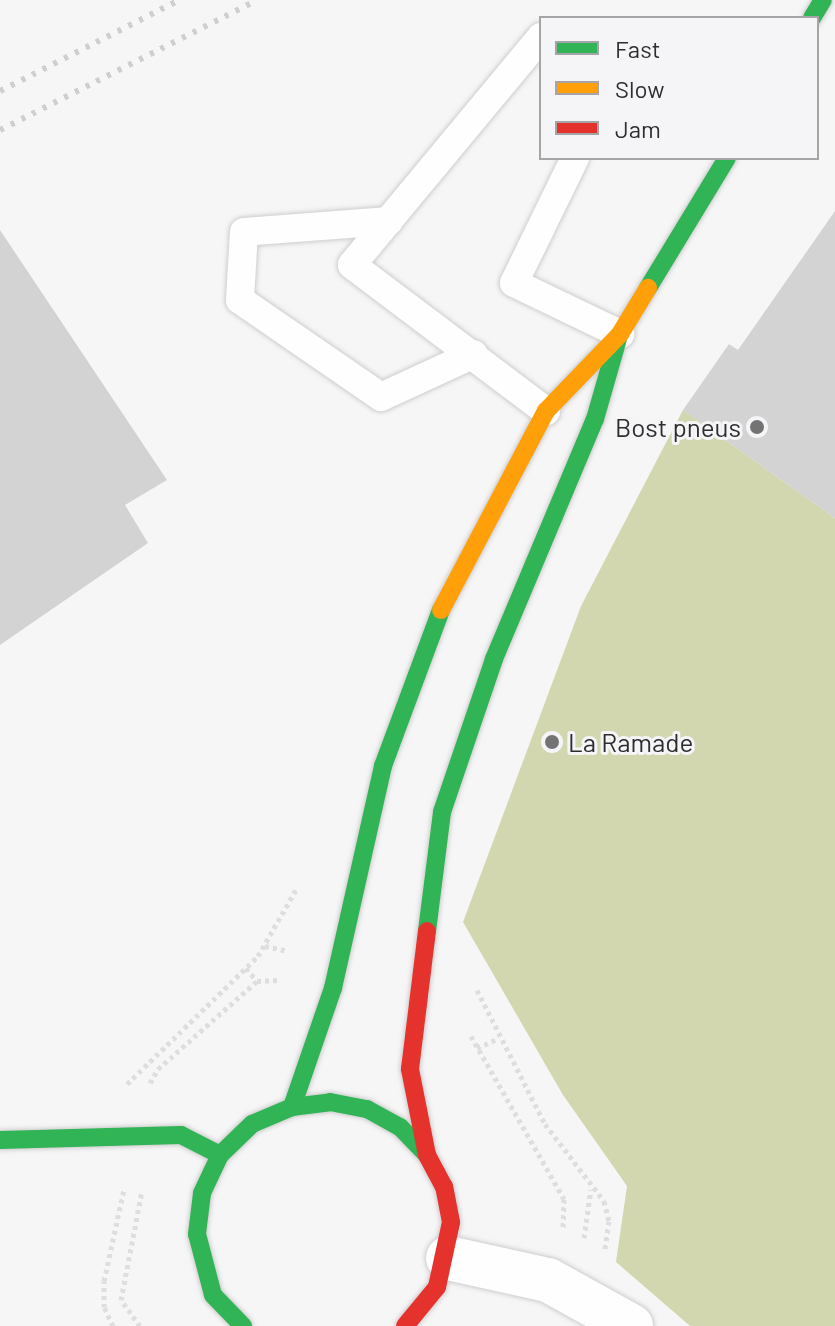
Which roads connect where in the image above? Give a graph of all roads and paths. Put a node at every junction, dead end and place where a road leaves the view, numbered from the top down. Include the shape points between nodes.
1 (539, 39) edge
2 (574, 160) edge
3 (726, 160) edge
4 (389, 221) junction
5 (620, 334) junction
6 (474, 354) junction
7 (546, 411) junction
8 (304, 876) dead end
9 (246, 968) junction
10 (257, 981) dead end
11 (481, 1002) dead end
12 (416, 1003) junction
13 (499, 1038) junction
14 (477, 1048) junction
15 (292, 1107) junction
16 (122, 1137) junction
17 (0, 1140) edge
18 (220, 1155) junction
19 (427, 1155) junction
20 (591, 1188) dead end
21 (563, 1236) dead end
22 (448, 1258) junction
23 (113, 1326) edge
24 (243, 1326) edge
25 (405, 1326) edge
26 (631, 1326) edge

1 - 4 lane
2 - 5 lane via 514,283
3 - 5 main road
4 - 6 lane via 352,265
4 - 6 lane via 244,232 240,300 381,397
5 - 7 main road
5 - 12 main road via 595,419 494,659 442,812
6 - 7 lane
7 - 15 main road via 490,511 412,676 383,766 333,988
8 - 9 path via 265,946
9 - 10 path
9 - 16 path via 131,1075 123,1093
11 - 13 path
12 - 14 path via 458,1012
12 - 19 main road via 410,1069
13 - 14 path
13 - 20 path via 545,1124
14 - 21 path via 564,1199
15 - 18 main road via 252,1124
15 - 19 main road via 330,1102 367,1109 400,1127
16 - 17 main road
16 - 18 main road via 181,1135
16 - 23 path via 124,1191 104,1281 104,1307
18 - 24 main road via 202,1193 197,1234 213,1295
19 - 22 main road via 444,1187 451,1222
22 - 25 main road via 437,1287
22 - 26 street via 548,1280

